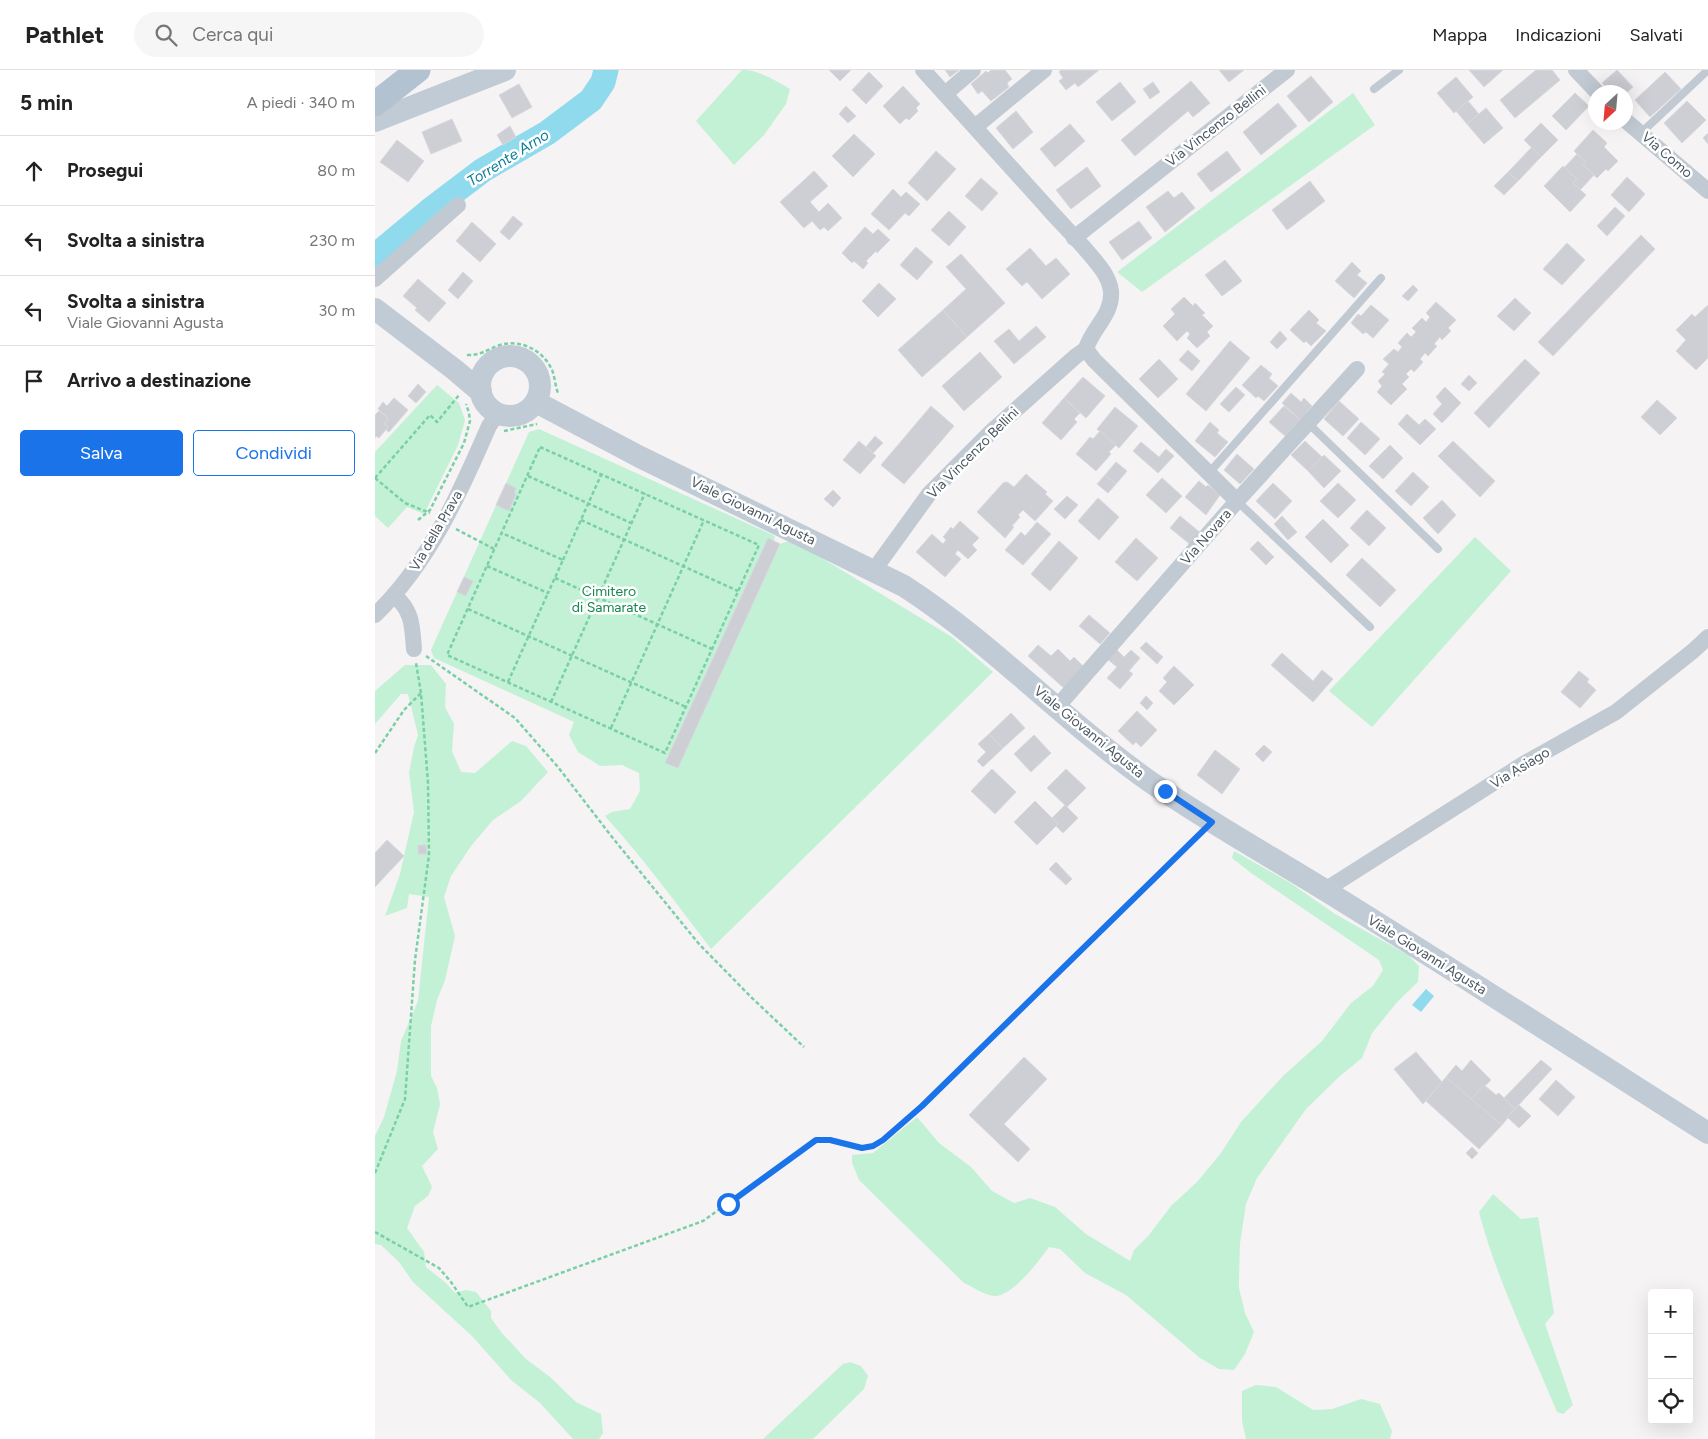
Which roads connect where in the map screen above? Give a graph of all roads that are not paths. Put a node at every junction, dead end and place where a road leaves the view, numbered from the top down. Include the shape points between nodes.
1 (417, 70) edge
2 (505, 70) edge
3 (923, 70) edge
4 (973, 70) edge
5 (1044, 70) edge
6 (1287, 70) edge
7 (1399, 70) edge
8 (1576, 70) edge
9 (1708, 70) edge
10 (1590, 85) edge
11 (1374, 89) dead end
12 (945, 94) junction
13 (375, 104) edge
14 (375, 121) edge
15 (975, 126) junction
16 (1633, 126) edge
17 (1641, 133) junction
18 (1708, 191) edge
19 (458, 205) dead end
20 (1074, 238) junction
21 (1381, 278) dead end
22 (375, 279) edge
23 (375, 309) edge
24 (1086, 349) junction
25 (487, 367) junction
26 (1357, 369) dead end
27 (455, 381) junction
28 (481, 392) junction
29 (536, 402) junction
30 (499, 423) junction
31 (1308, 423) junction
32 (1209, 473) junction
33 (1237, 501) junction
34 (1438, 549) dead end
35 (874, 570) junction
36 (395, 596) junction
37 (375, 615) edge
38 (1370, 627) dead end
39 (1708, 637) edge
40 (414, 649) road end
41 (1057, 707) junction
42 (1325, 890) junction
43 (1708, 1133) edge

1 - 13 main road
2 - 14 street via 474,78
3 - 12 street, Via Vincenzo Bellini
4 - 12 street
5 - 15 street
6 - 20 street, Via Vincenzo Bellini
7 - 11 lane
8 - 10 street
9 - 17 lane
12 - 15 street, Via Vincenzo Bellini
15 - 20 street, Via Vincenzo Bellini
16 - 17 street, Via Como
17 - 18 street, Via Como
19 - 22 street
20 - 24 street, Via Vincenzo Bellini via 1103,271 1111,292 1105,318 1089,339
21 - 32 lane
23 - 27 street
24 - 32 street
24 - 35 street, Via Vincenzo Bellini via 992,431 929,494
25 - 27 street
25 - 28 street via 481,379
25 - 29 street via 497,359 509,356 522,358 533,366 539,377 540,390
26 - 31 street, Via Novara
27 - 28 street
28 - 30 street
29 - 30 street via 526,412
29 - 35 street, Viale Giovanni Agusta via 640,457
30 - 36 street, Via della Prava via 489,426 450,512
31 - 33 street, Via Novara
31 - 34 lane
32 - 33 street
33 - 38 lane
33 - 41 street, Via Novara
35 - 41 street, Viale Giovanni Agusta via 933,604
36 - 37 street, Via della Prava
36 - 40 street via 405,605 412,622
39 - 42 street, Via Asiago via 1616,712 1525,763
41 - 42 street, Viale Giovanni Agusta via 1133,769 1212,822
42 - 43 street, Viale Giovanni Agusta

